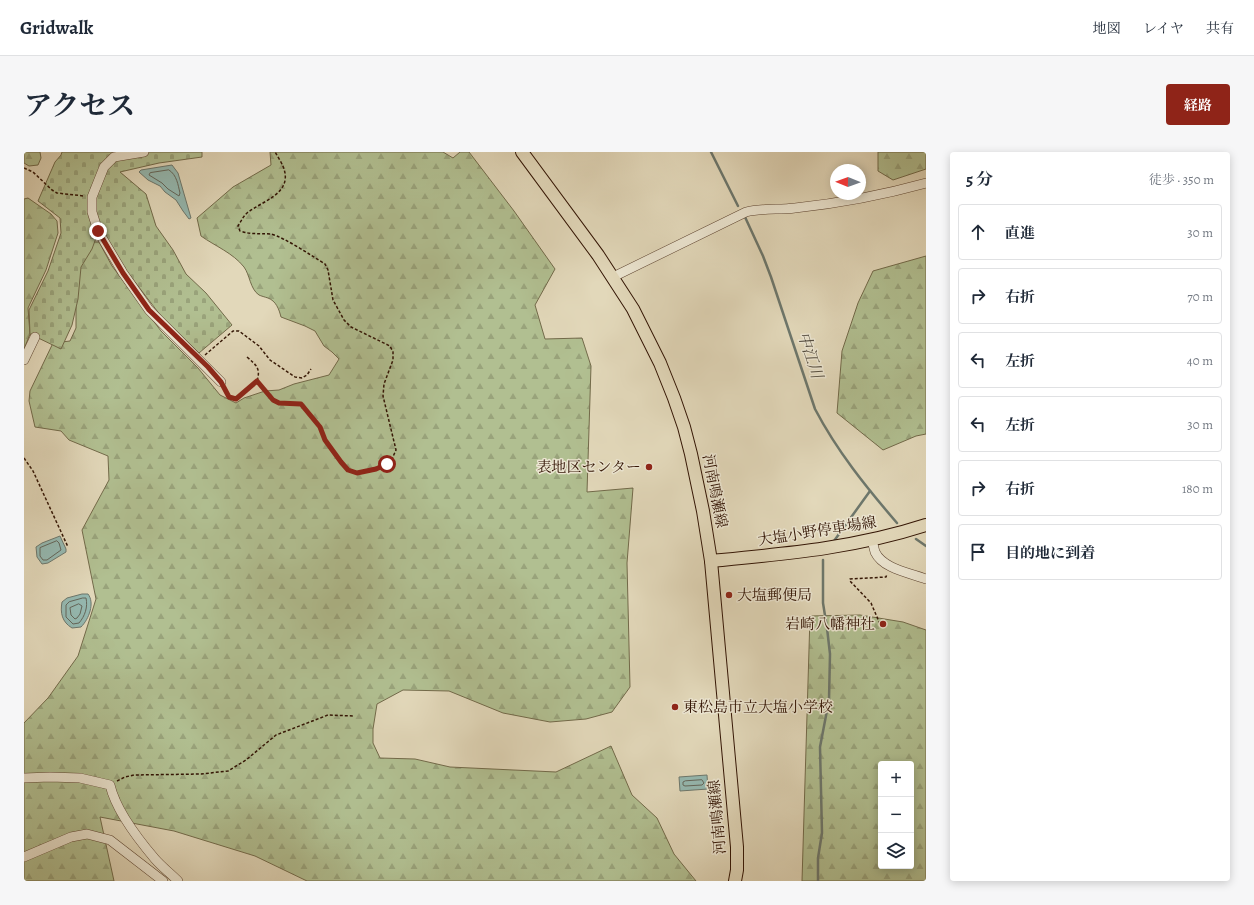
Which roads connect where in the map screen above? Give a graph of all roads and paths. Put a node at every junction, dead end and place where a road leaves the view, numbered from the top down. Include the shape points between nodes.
1 (144, 152) edge
2 (275, 152) edge
3 (522, 152) edge
4 (24, 168) edge
5 (926, 183) edge
6 (92, 198) junction
7 (613, 277) junction
8 (35, 337) dead end
9 (247, 357) dead end
10 (199, 359) junction
11 (24, 360) edge
12 (311, 369) dead end
13 (257, 381) junction
14 (221, 382) joint
15 (24, 458) edge
16 (926, 524) edge
17 (872, 540) junction
18 (68, 547) dead end
19 (711, 561) junction
20 (890, 566) junction
21 (926, 579) edge
22 (880, 624) dead end
23 (353, 716) dead end
24 (24, 778) edge
25 (110, 785) junction
26 (24, 857) edge
27 (153, 877) edge
28 (164, 881) edge
29 (178, 881) edge
30 (735, 881) edge

1 - 6 street via 114,157 104,167
2 - 13 path via 284,169 285,178 282,186 278,193 248,213 238,226 240,231 248,234 271,234 325,264 333,300 344,320 351,327 390,346 393,360 384,384 383,396 396,450 392,459 376,469 357,473 348,470 325,440 320,427 301,404 279,403 273,400
3 - 7 main road, 河南鳴瀬線
4 - 6 path via 33,172 57,193
5 - 7 street via 834,203 746,212
6 - 10 street via 92,212 98,231 123,273 149,310
7 - 19 main road, 河南鳴瀬線 via 633,309 674,398 692,454
8 - 11 street
9 - 13 path via 257,367
10 - 12 path via 233,331 239,331 259,346 270,360 295,377 302,378
10 - 14 street
13 - 14 path via 236,399 229,397
15 - 18 path
16 - 17 main road, 大塩小野停車場線
17 - 19 main road, 大塩小野停車場線 via 804,552
17 - 20 street via 876,553
19 - 30 main road, 河南鳴瀬線 via 737,847
20 - 21 street
20 - 22 path via 886,577 850,579 871,603
23 - 25 path via 328,715 276,735 246,760 228,770 201,774 134,775
24 - 25 street via 80,778
25 - 29 street via 118,807 137,836 156,860
26 - 27 street via 72,837 87,834 110,840
27 - 28 street

